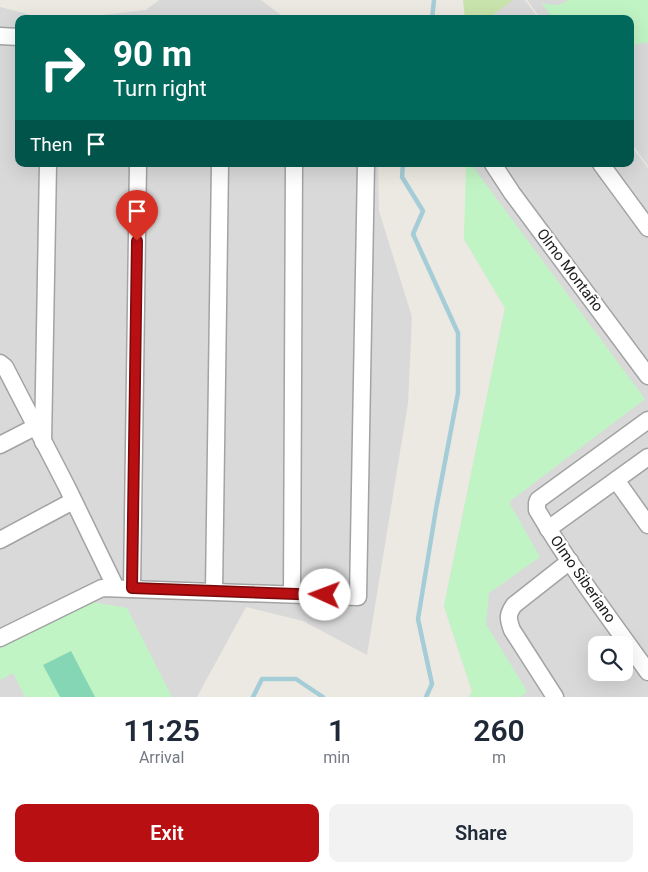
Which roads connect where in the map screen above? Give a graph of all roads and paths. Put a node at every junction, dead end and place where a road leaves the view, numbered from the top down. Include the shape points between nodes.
1 (0, 36) edge
2 (15, 36) edge
3 (48, 167) edge
4 (138, 167) edge
5 (220, 167) edge
6 (294, 167) edge
7 (366, 167) edge
8 (495, 167) edge
9 (603, 167) edge
10 (648, 228) edge
11 (0, 362) edge
12 (648, 376) edge
13 (648, 420) edge
14 (35, 426) junction
15 (43, 442) junction
16 (0, 444) edge
17 (648, 457) edge
18 (616, 480) junction
19 (73, 501) junction
20 (648, 526) edge
21 (548, 528) junction
22 (0, 540) edge
23 (570, 561) junction
24 (124, 588) junction
25 (214, 592) junction
26 (292, 594) junction
27 (0, 638) edge
28 (648, 672) edge
29 (555, 697) edge

1 - 2 street
3 - 15 street
4 - 24 street
5 - 25 street
6 - 26 street
7 - 26 street via 358,596
8 - 12 street, Olmo Montaño
9 - 10 street
11 - 14 street
13 - 21 street, Olmo Siberiano via 538,500 537,510
14 - 15 street
14 - 16 street
15 - 19 street
17 - 18 street
18 - 20 street
18 - 21 street
19 - 22 street
19 - 24 street
21 - 23 street, Olmo Siberiano
23 - 28 street, Olmo Siberiano
23 - 29 street via 514,605 508,620
24 - 25 street
24 - 27 street via 102,588
25 - 26 street

